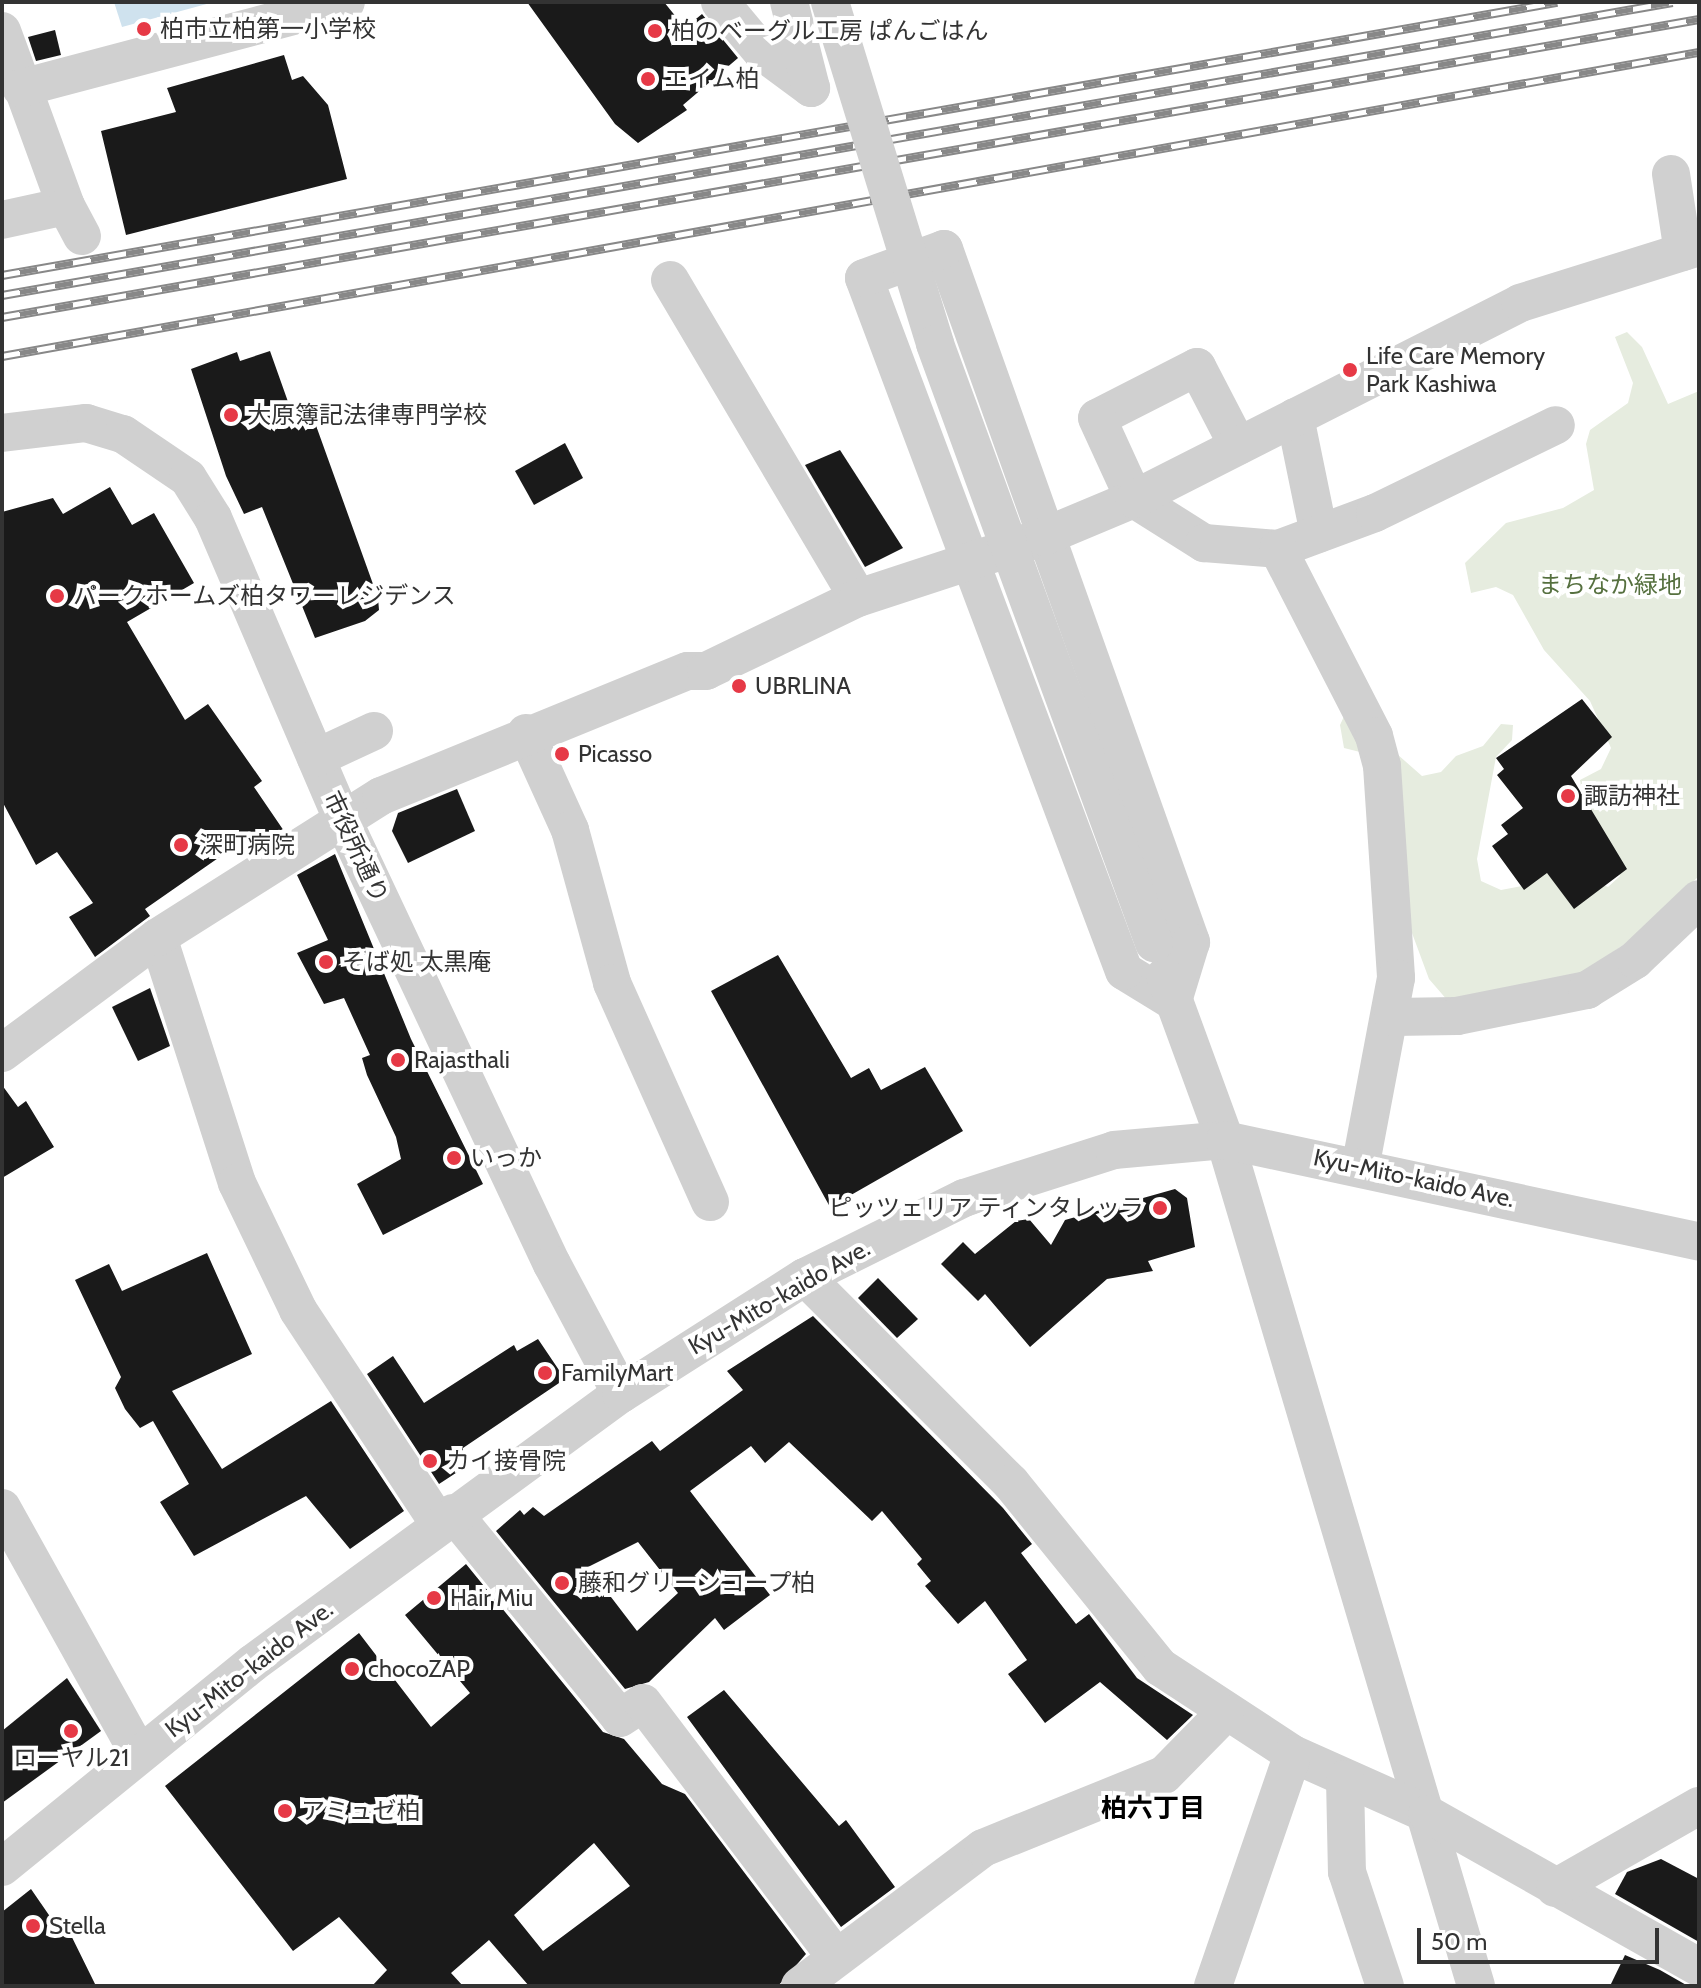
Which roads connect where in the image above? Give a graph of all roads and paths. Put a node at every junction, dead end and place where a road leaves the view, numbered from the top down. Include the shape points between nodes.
1 (346, 2) edge
2 (720, 2) edge
3 (830, 2) edge
4 (798, 6) edge
5 (2, 31) edge
6 (21, 88) junction
7 (1671, 174) dead end
8 (2, 220) edge
9 (1691, 250) edge
10 (670, 280) dead end
11 (1295, 417) junction
12 (1556, 425) dead end
13 (2, 433) edge
14 (1238, 446) junction
15 (1134, 499) junction
16 (1319, 534) junction
17 (1043, 537) junction
18 (1278, 549) junction
19 (971, 560) junction
20 (858, 598) junction
21 (374, 731) dead end
22 (526, 733) junction
23 (316, 758) junction
24 (341, 816) junction
25 (1699, 899) edge
26 (158, 937) junction
27 (1173, 1001) junction
28 (1393, 1017) junction
29 (2, 1053) edge
30 (1225, 1140) junction
31 (1361, 1164) junction
32 (710, 1202) dead end
33 (1699, 1242) edge
34 (805, 1277) junction
35 (621, 1394) junction
36 (2, 1508) edge
37 (446, 1518) junction
38 (1224, 1714) junction
39 (139, 1754) junction
40 (1293, 1754) junction
41 (1345, 1779) junction
42 (1699, 1806) edge
43 (1427, 1814) junction
44 (2, 1867) edge
45 (1555, 1888) junction
46 (836, 1957) junction
47 (1699, 1967) edge
48 (800, 1986) edge
49 (1213, 1986) edge
50 (1385, 1986) edge
51 (1476, 1986) edge

1 - 6 street
2 - 4 street via 762,52 811,88
3 - 27 street, bridge via 935,344
5 - 6 street
6 - 8 street via 74,221
7 - 9 street
9 - 11 street via 1520,303
10 - 20 street
11 - 14 street
11 - 16 street
12 - 16 street
13 - 23 street, 市役所通り via 86,423 123,434 178,468 213,518
14 - 15 street
14 - 15 street via 1197,367 1097,418
15 - 17 street
15 - 18 street via 1204,543
16 - 18 street
17 - 19 street
17 - 19 street via 944,249 864,278
17 - 27 street via 1191,942
18 - 28 street via 1374,736 1382,766 1395,916
19 - 20 street
19 - 27 street via 1124,971
20 - 22 street via 706,671 688,671
21 - 23 street
22 - 24 street
22 - 32 street via 570,830 612,983
23 - 24 street, 市役所通り
24 - 26 street
24 - 35 street, 市役所通り
25 - 28 street via 1635,960 1587,990 1457,1016
26 - 29 street
26 - 37 street via 237,1183 298,1310
27 - 30 street
28 - 31 street
30 - 31 street, Kyu-Mito-kaido Ave.
30 - 34 street, Kyu-Mito-kaido Ave. via 1114,1150 1036,1173 964,1198
30 - 43 street
31 - 33 street, Kyu-Mito-kaido Ave.
34 - 35 street, Kyu-Mito-kaido Ave.
34 - 38 street via 1011,1483 1160,1667
35 - 37 street, Kyu-Mito-kaido Ave.
36 - 39 street
37 - 39 street, Kyu-Mito-kaido Ave.
37 - 46 street via 620,1718 643,1703
38 - 40 street
38 - 46 street via 1164,1775 983,1848
39 - 44 street, Kyu-Mito-kaido Ave.
40 - 41 street
40 - 49 street
41 - 43 street
41 - 50 street via 1347,1872
42 - 45 street
43 - 45 street
43 - 51 street
45 - 47 street
46 - 48 street

